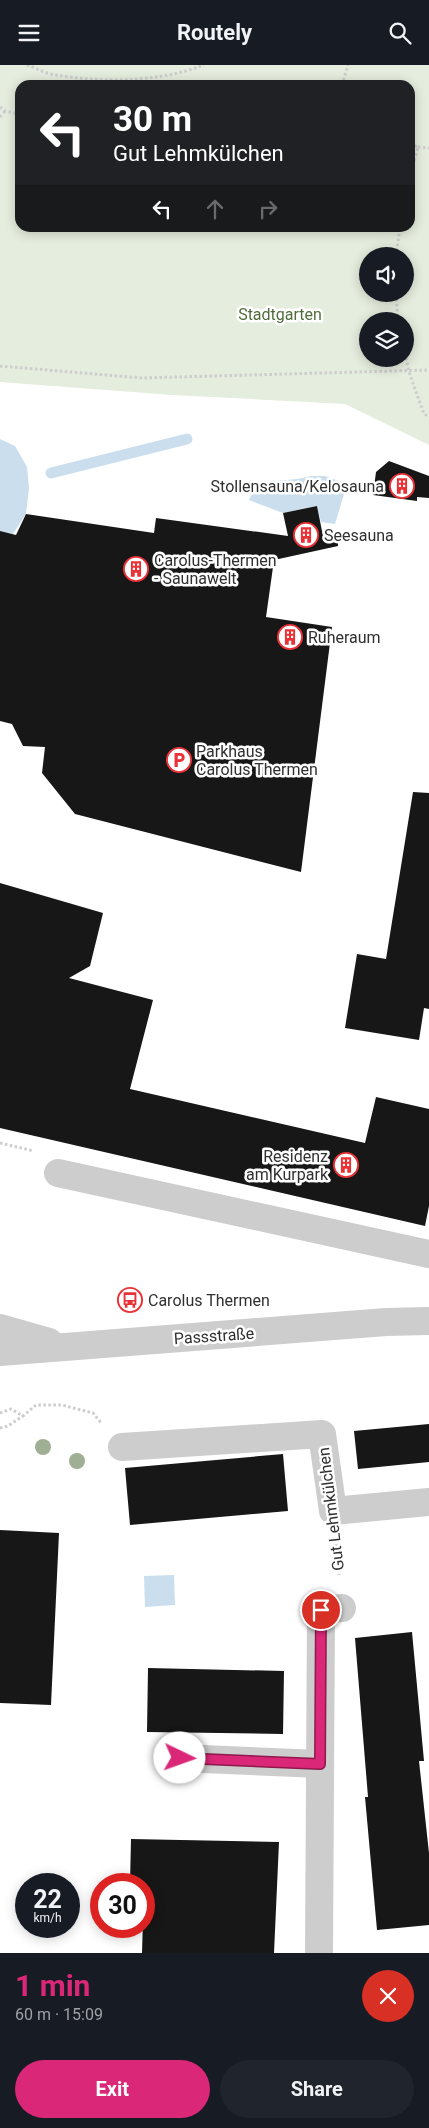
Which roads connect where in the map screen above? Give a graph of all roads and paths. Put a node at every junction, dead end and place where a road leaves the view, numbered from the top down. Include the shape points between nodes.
1 (27, 65) edge
2 (188, 65) edge
3 (204, 65) edge
4 (348, 65) edge
5 (187, 72) junction
6 (344, 80) edge
7 (0, 107) edge
8 (5, 111) junction
9 (15, 113) edge
10 (0, 117) edge
11 (415, 146) edge
12 (418, 147) junction
13 (429, 149) edge
14 (415, 158) edge
15 (399, 232) edge
16 (397, 247) edge
17 (0, 366) edge
18 (408, 367) edge
19 (429, 371) edge
20 (409, 372) junction
21 (429, 417) edge
22 (58, 1173) dead end
23 (429, 1254) edge
24 (429, 1321) edge
25 (0, 1328) edge
26 (62, 1346) junction
27 (0, 1352) edge
28 (0, 1413) edge
29 (23, 1416) junction
30 (0, 1428) edge
31 (122, 1447) joint
32 (429, 1502) edge
33 (333, 1511) junction
34 (342, 1608) joint
35 (180, 1758) dead end
36 (320, 1764) junction
37 (319, 1953) edge

1 - 5 path via 54,75 100,79
2 - 5 path
3 - 5 path
4 - 6 path
7 - 8 path
8 - 9 path
8 - 10 path
11 - 12 path
12 - 13 path
12 - 14 path
15 - 16 path
17 - 20 path via 142,378
18 - 20 path
19 - 20 path
20 - 21 path via 424,414
22 - 23 street
24 - 26 street, Passstraße
25 - 26 street
26 - 27 street, Passstraße
28 - 29 path via 11,1409
29 - 30 path
29 - 31 path via 36,1405 62,1405 93,1413
31 - 33 street, Gut Lehmkülchen via 322,1434
32 - 33 street
33 - 34 path, Gut Lehmkülchen
34 - 36 street via 321,1610
35 - 36 street
36 - 37 street

